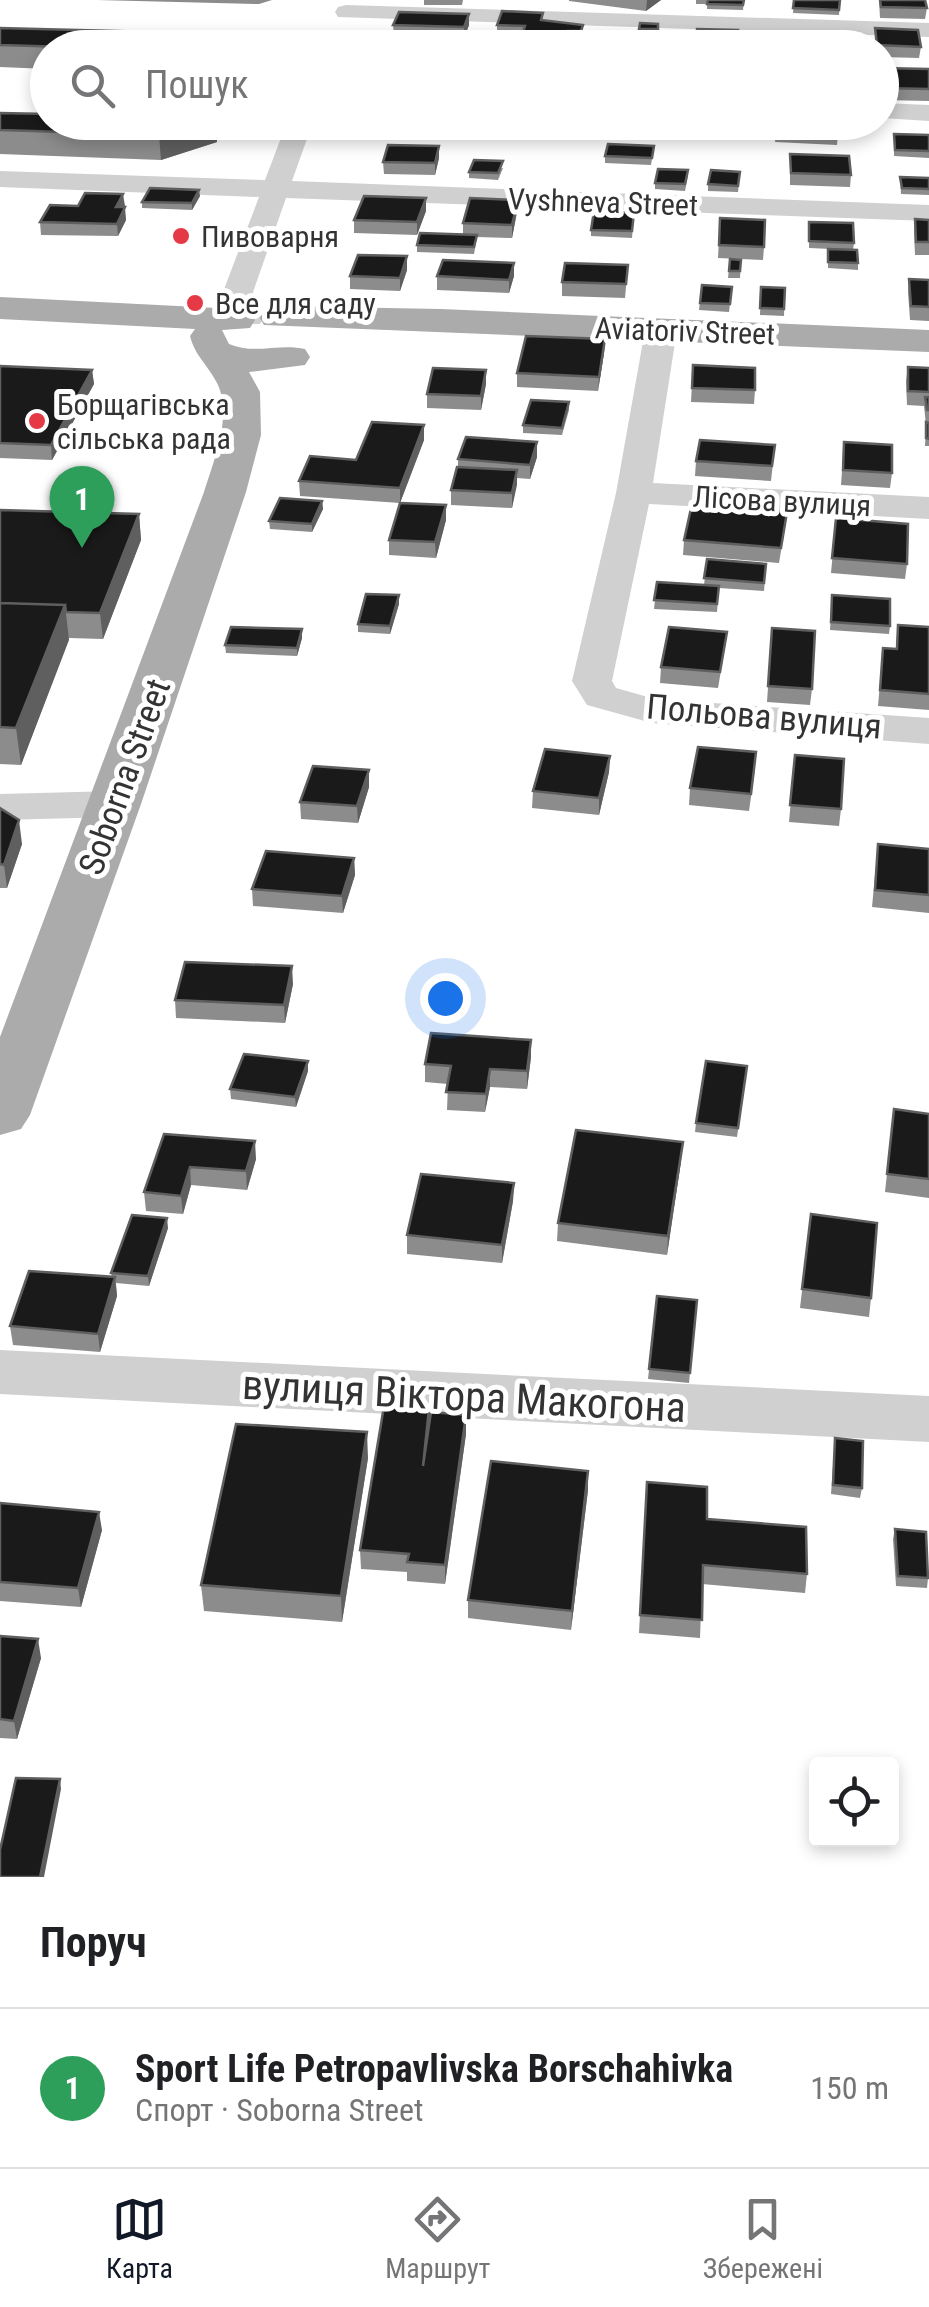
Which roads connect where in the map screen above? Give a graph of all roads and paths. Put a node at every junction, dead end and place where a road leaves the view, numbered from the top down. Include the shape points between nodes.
1 (345, 14) edge
2 (929, 30) edge
3 (899, 112) edge
4 (929, 113) edge
5 (294, 140) edge
6 (0, 179) edge
7 (276, 190) junction
8 (929, 213) edge
9 (0, 308) edge
10 (102, 312) junction
11 (254, 318) junction
12 (441, 320) junction
13 (661, 330) junction
14 (929, 341) edge
15 (217, 352) junction
16 (297, 355) junction
17 (241, 435) junction
18 (634, 493) junction
19 (929, 508) edge
20 (929, 731) edge
21 (116, 804) junction
22 (0, 808) edge
23 (0, 1115) edge
24 (0, 1372) edge
25 (929, 1419) edge

1 - 2 street
3 - 4 street
5 - 7 street
6 - 7 street, Vyshneva Street
7 - 8 street, Vyshneva Street
7 - 11 street via 238,292
9 - 10 main road
10 - 11 main road, Aviatoriv Street
10 - 15 main road, Aviatoriv Street via 156,324
11 - 12 main road, Aviatoriv Street
11 - 15 main road via 208,336
11 - 16 main road via 314,328 318,342
12 - 13 main road, Aviatoriv Street
12 - 16 main road, Aviatoriv Street
13 - 14 main road, Aviatoriv Street
13 - 18 street
15 - 16 main road, Aviatoriv Street via 262,361
15 - 17 main road, Soborna Street via 241,392
16 - 17 main road, Soborna Street
17 - 21 main road, Soborna Street
18 - 19 street, Лісова вулиця
18 - 20 street, Польова вулиця via 592,681 600,696 652,712
21 - 22 street
21 - 23 main road, Soborna Street
24 - 25 street, вулиця Віктора Макогона

